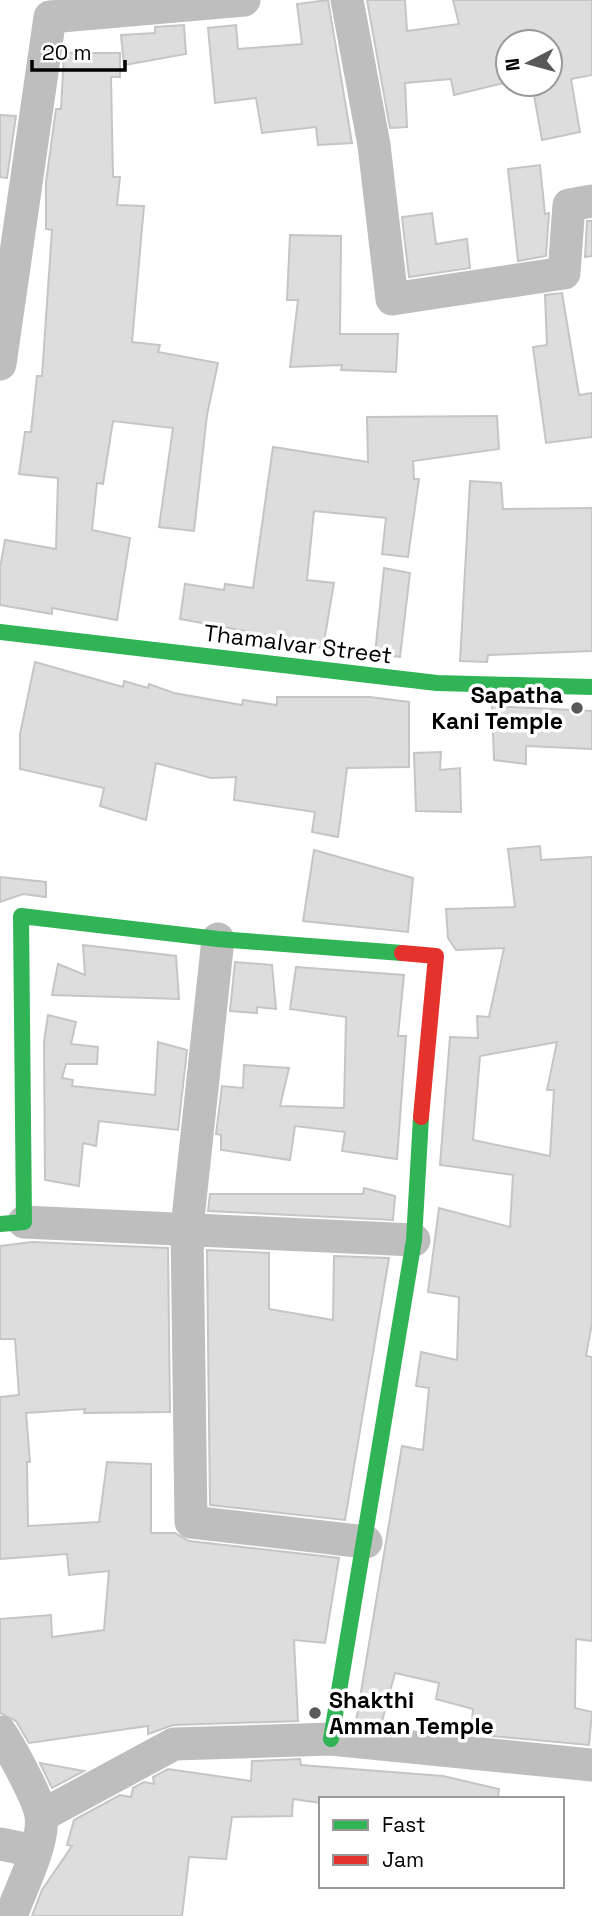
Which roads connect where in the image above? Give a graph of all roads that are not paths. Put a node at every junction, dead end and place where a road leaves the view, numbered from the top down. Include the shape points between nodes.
1 (244, 0) edge
2 (347, 0) edge
3 (592, 201) edge
4 (0, 364) edge
5 (0, 632) edge
6 (592, 687) edge
7 (218, 939) junction
8 (12, 1223) edge
9 (187, 1228) junction
10 (414, 1240) junction
11 (366, 1542) junction
12 (0, 1732) edge
13 (331, 1738) junction
14 (592, 1765) edge
15 (41, 1816) junction
16 (0, 1844) edge
17 (35, 1851) junction
18 (10, 1916) edge

1 - 4 street via 50,17
2 - 3 street via 374,145 392,299 564,273 569,205
5 - 6 street, Thamalvar Street via 437,683
7 - 8 street via 21,916
7 - 9 street
7 - 10 street via 436,956
8 - 9 street
9 - 10 street
9 - 11 street via 191,1521
10 - 11 street
11 - 13 street
12 - 15 street
13 - 14 street
13 - 15 street via 174,1744
15 - 17 street
16 - 17 street
17 - 18 street

